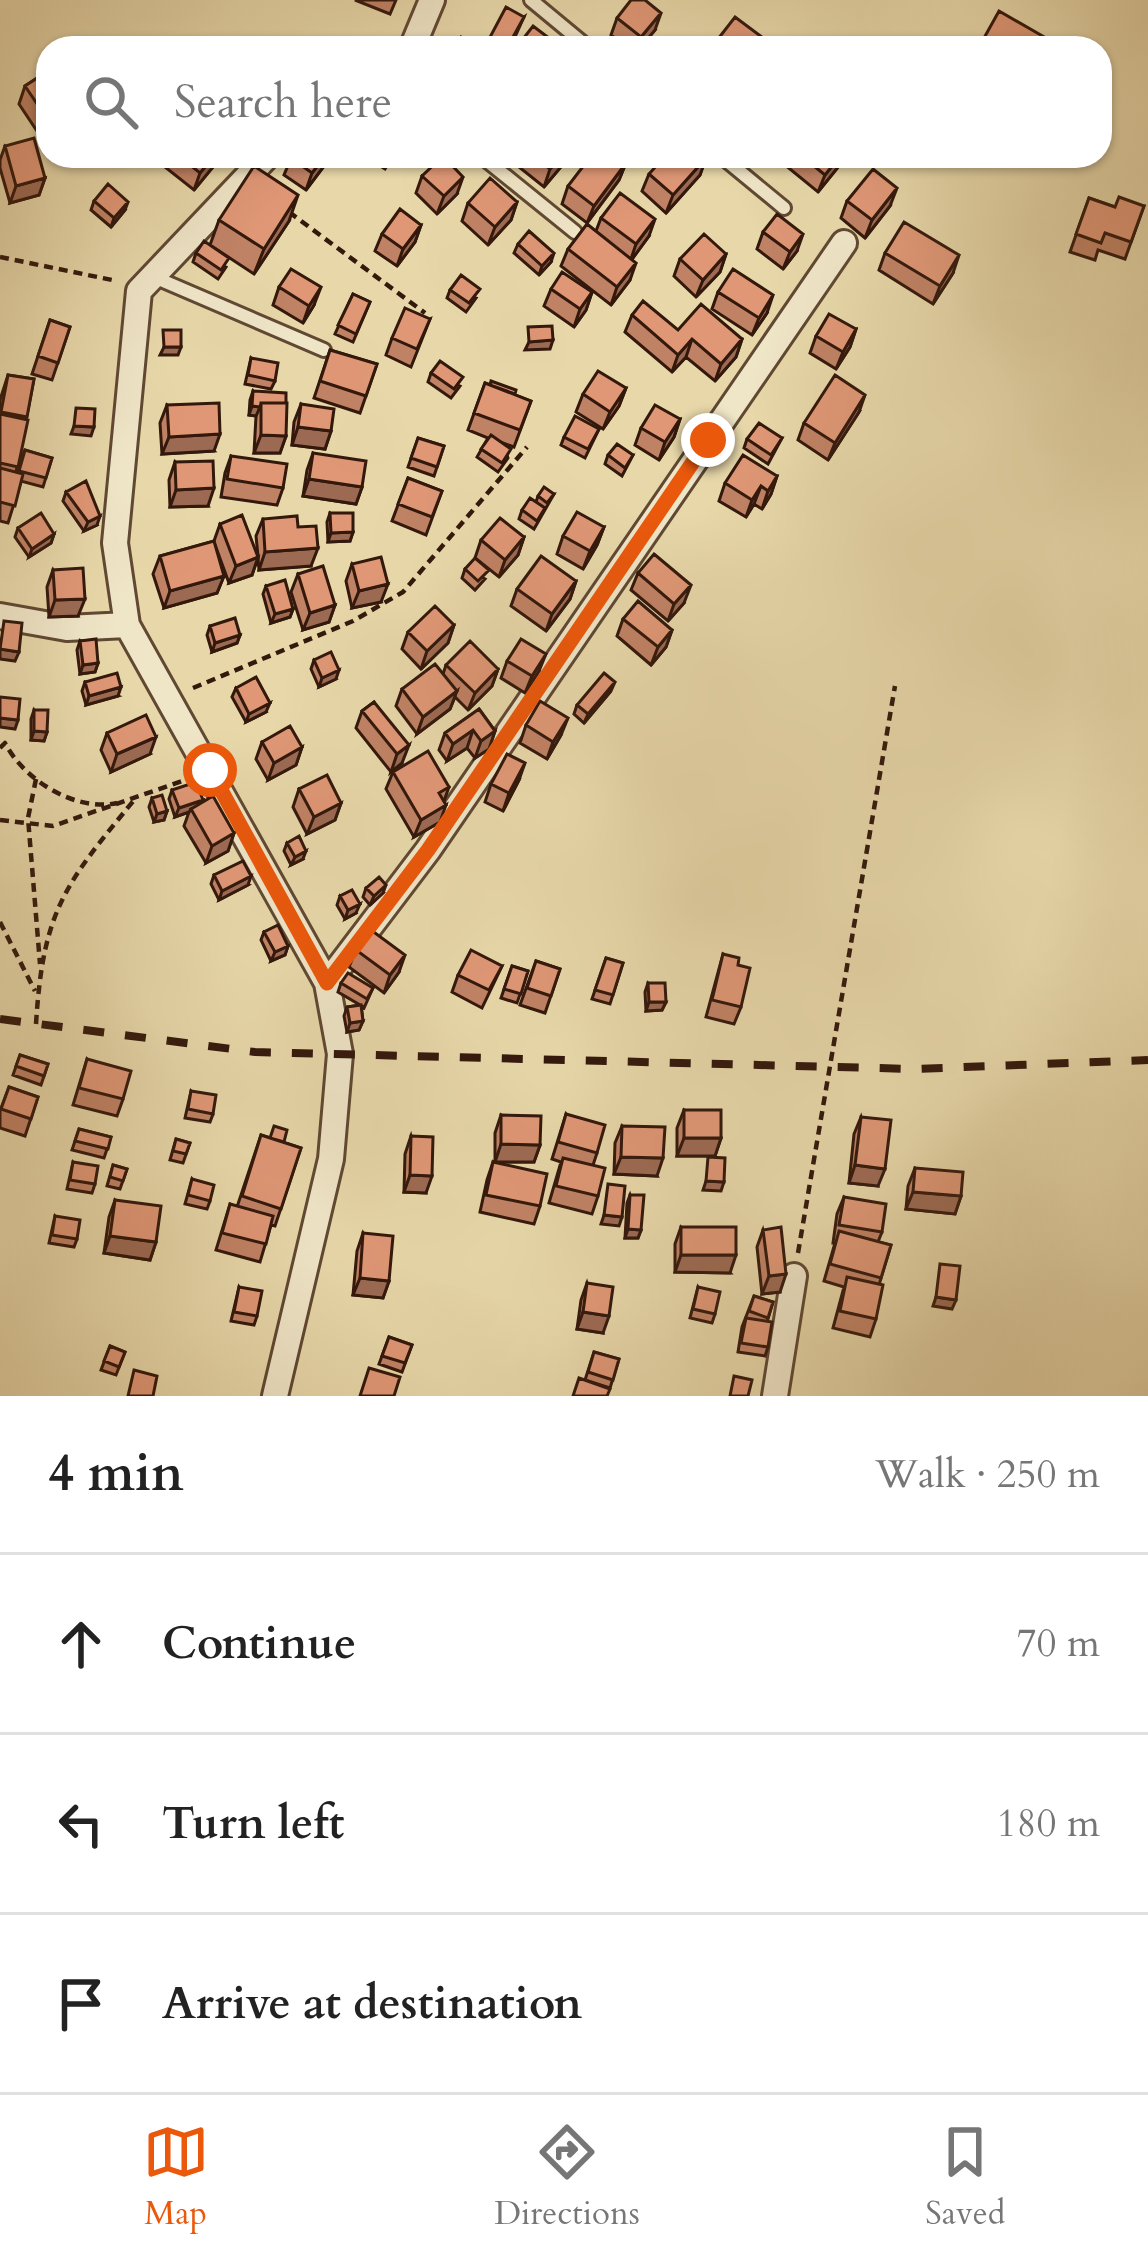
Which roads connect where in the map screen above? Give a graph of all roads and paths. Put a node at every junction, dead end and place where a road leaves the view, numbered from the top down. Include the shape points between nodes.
1 (432, 0) edge
2 (531, 0) edge
3 (417, 36) edge
4 (574, 36) edge
5 (256, 168) edge
6 (496, 168) edge
7 (736, 168) edge
8 (282, 207) edge
9 (784, 208) dead end
10 (575, 232) edge
11 (844, 243) dead end
12 (0, 256) edge
13 (146, 284) junction
14 (425, 314) edge
15 (325, 350) edge
16 (526, 448) dead end
17 (0, 616) edge
18 (127, 625) junction
19 (895, 686) dead end
20 (171, 698) junction
21 (0, 748) edge
22 (210, 770) junction
23 (36, 779) junction
24 (135, 799) junction
25 (0, 820) edge
26 (28, 826) junction
27 (0, 922) edge
28 (41, 970) junction
29 (327, 983) junction
30 (38, 997) junction
31 (36, 1024) dead end
32 (794, 1276) joint
33 (274, 1396) edge
34 (775, 1396) edge

1 - 3 street
2 - 4 lane
5 - 13 street
6 - 10 lane
7 - 9 lane
8 - 14 path
11 - 29 street via 428,850
12 - 13 path
13 - 15 lane
13 - 18 street via 115,543
16 - 20 path via 404,592
17 - 18 street via 67,628
18 - 20 street
19 - 32 path
20 - 22 street
21 - 23 path via 5,743
22 - 24 path
22 - 29 street
23 - 24 path via 106,805
23 - 26 path
24 - 26 path via 53,826
24 - 28 path via 63,889
25 - 26 path
26 - 28 path
27 - 30 path
28 - 30 path
29 - 33 street via 340,1054 331,1160
30 - 31 path
32 - 34 street

